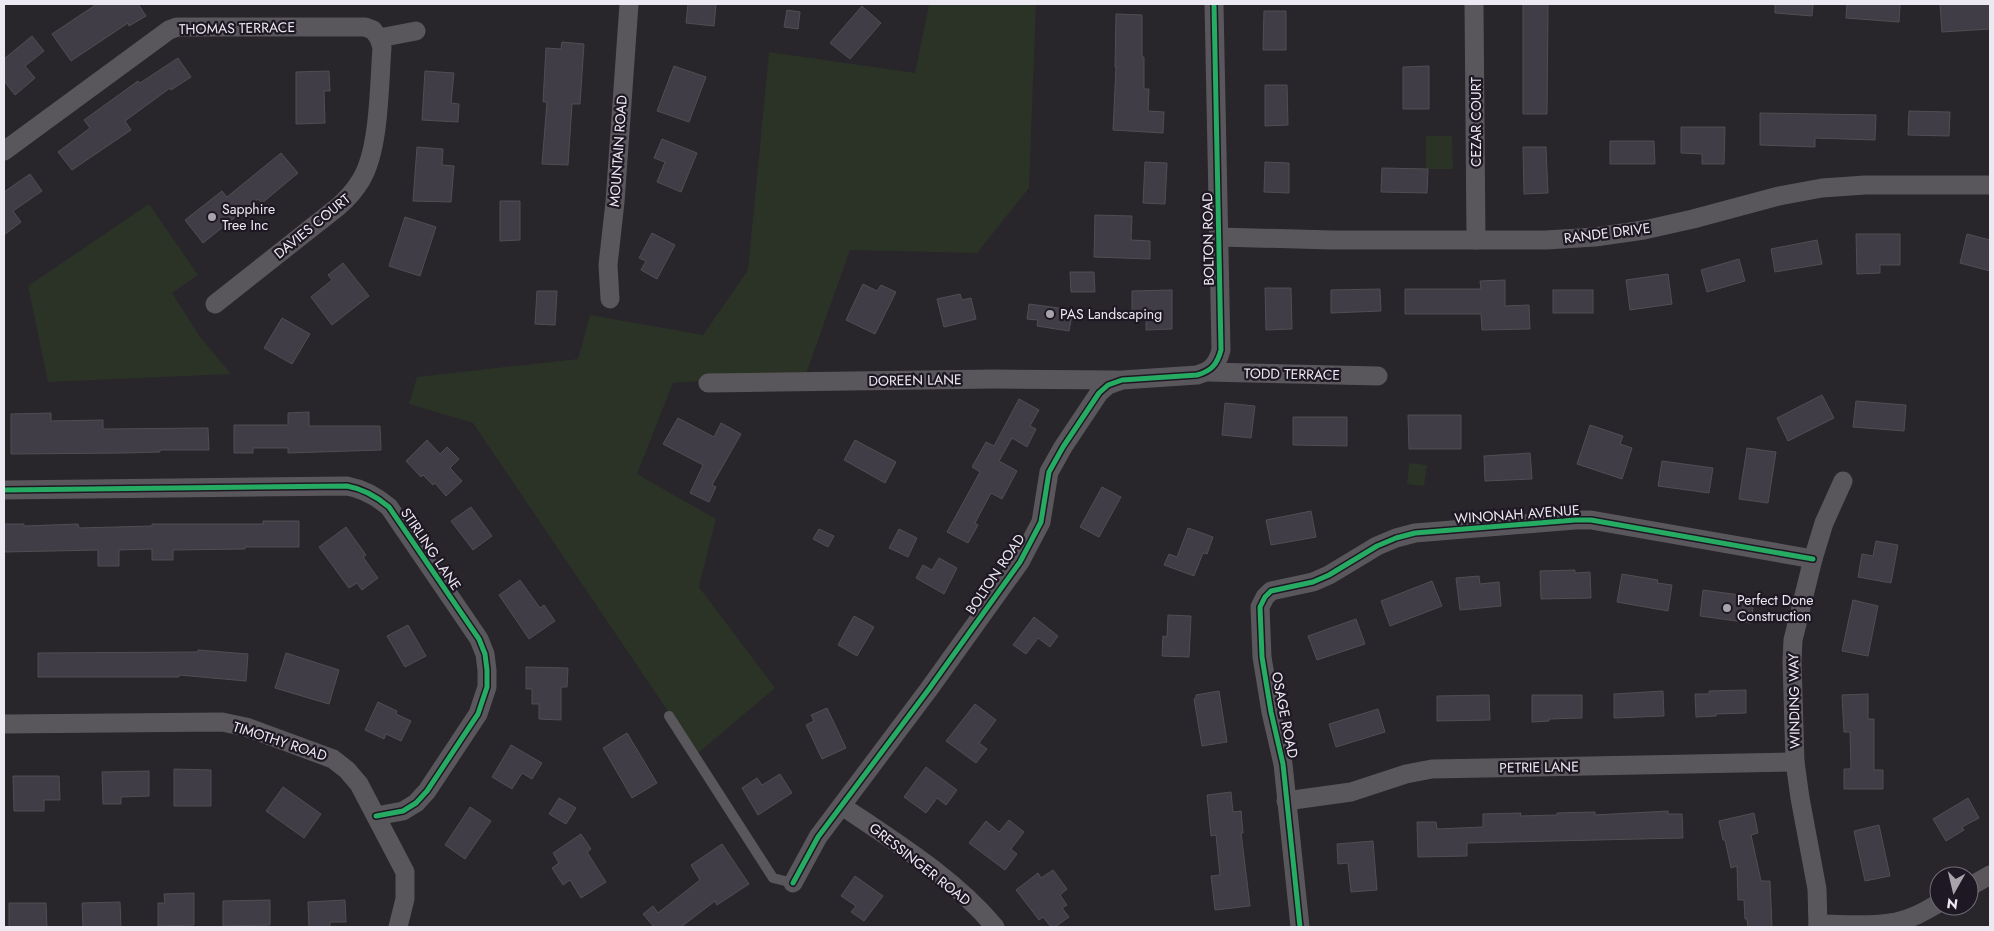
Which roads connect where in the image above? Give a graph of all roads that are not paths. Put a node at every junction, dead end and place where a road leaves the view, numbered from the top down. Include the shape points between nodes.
1 (629, 4) edge
2 (1214, 4) edge
3 (1474, 4) edge
4 (416, 31) dead end
5 (379, 38) junction
6 (4, 151) edge
7 (1990, 185) edge
8 (1219, 237) junction
9 (1476, 240) junction
10 (610, 299) dead end
11 (215, 304) dead end
12 (1207, 372) junction
13 (1378, 376) dead end
14 (1122, 380) junction
15 (708, 383) dead end
16 (1843, 481) dead end
17 (4, 490) edge
18 (1813, 559) junction
19 (1265, 597) joint
20 (669, 716) dead end
21 (4, 724) edge
22 (1795, 762) junction
23 (1286, 801) junction
24 (842, 806) junction
25 (376, 816) junction
26 (1990, 875) edge
27 (1979, 881) edge
28 (792, 883) joint
29 (1929, 909) edge
30 (1818, 926) edge
31 (398, 927) edge
32 (995, 927) edge
33 (1300, 927) edge

1 - 10 street, MOUNTAIN ROAD via 608,265
2 - 8 street, BOLTON ROAD
3 - 9 street, CEZAR COURT
4 - 5 street
5 - 6 street, THOMAS TERRACE via 373,30 365,27 177,27
5 - 11 street, DAVIES COURT via 382,48 374,141 362,179 339,206
7 - 9 street, RANDE DRIVE via 1822,188 1644,230 1585,237
8 - 9 street, RANDE DRIVE
8 - 12 street, BOLTON ROAD via 1221,350 1219,360
12 - 13 street, TODD TERRACE
12 - 14 street, BOLTON ROAD
14 - 15 street, DOREEN LANE
14 - 24 street, BOLTON ROAD via 1108,385 1099,393 1063,446 1049,472 1041,522 1020,562
16 - 18 street, WINDING WAY via 1824,523
17 - 25 street, STIRLING LANE via 347,486 376,496 389,507 479,639 487,670 478,714 427,791 403,811
18 - 19 street, WINONAH AVENUE via 1592,520 1574,520 1415,533 1377,546 1314,582 1271,591
18 - 22 street, WINDING WAY via 1793,640
19 - 23 street, OSAGE ROAD via 1260,607 1262,657 1283,764
20 - 28 lane via 773,878
21 - 25 street, TIMOTHY ROAD via 222,722 246,727 333,758 360,784
22 - 23 street, PETRIE LANE via 1432,769 1351,792
22 - 30 street, WINDING WAY via 1817,890
23 - 33 street, OSAGE ROAD
24 - 28 street, BOLTON ROAD via 818,837
24 - 32 street, GRESSINGER ROAD via 919,859
25 - 31 street, TIMOTHY ROAD via 406,872 405,899
26 - 27 street
29 - 30 street via 1896,922

